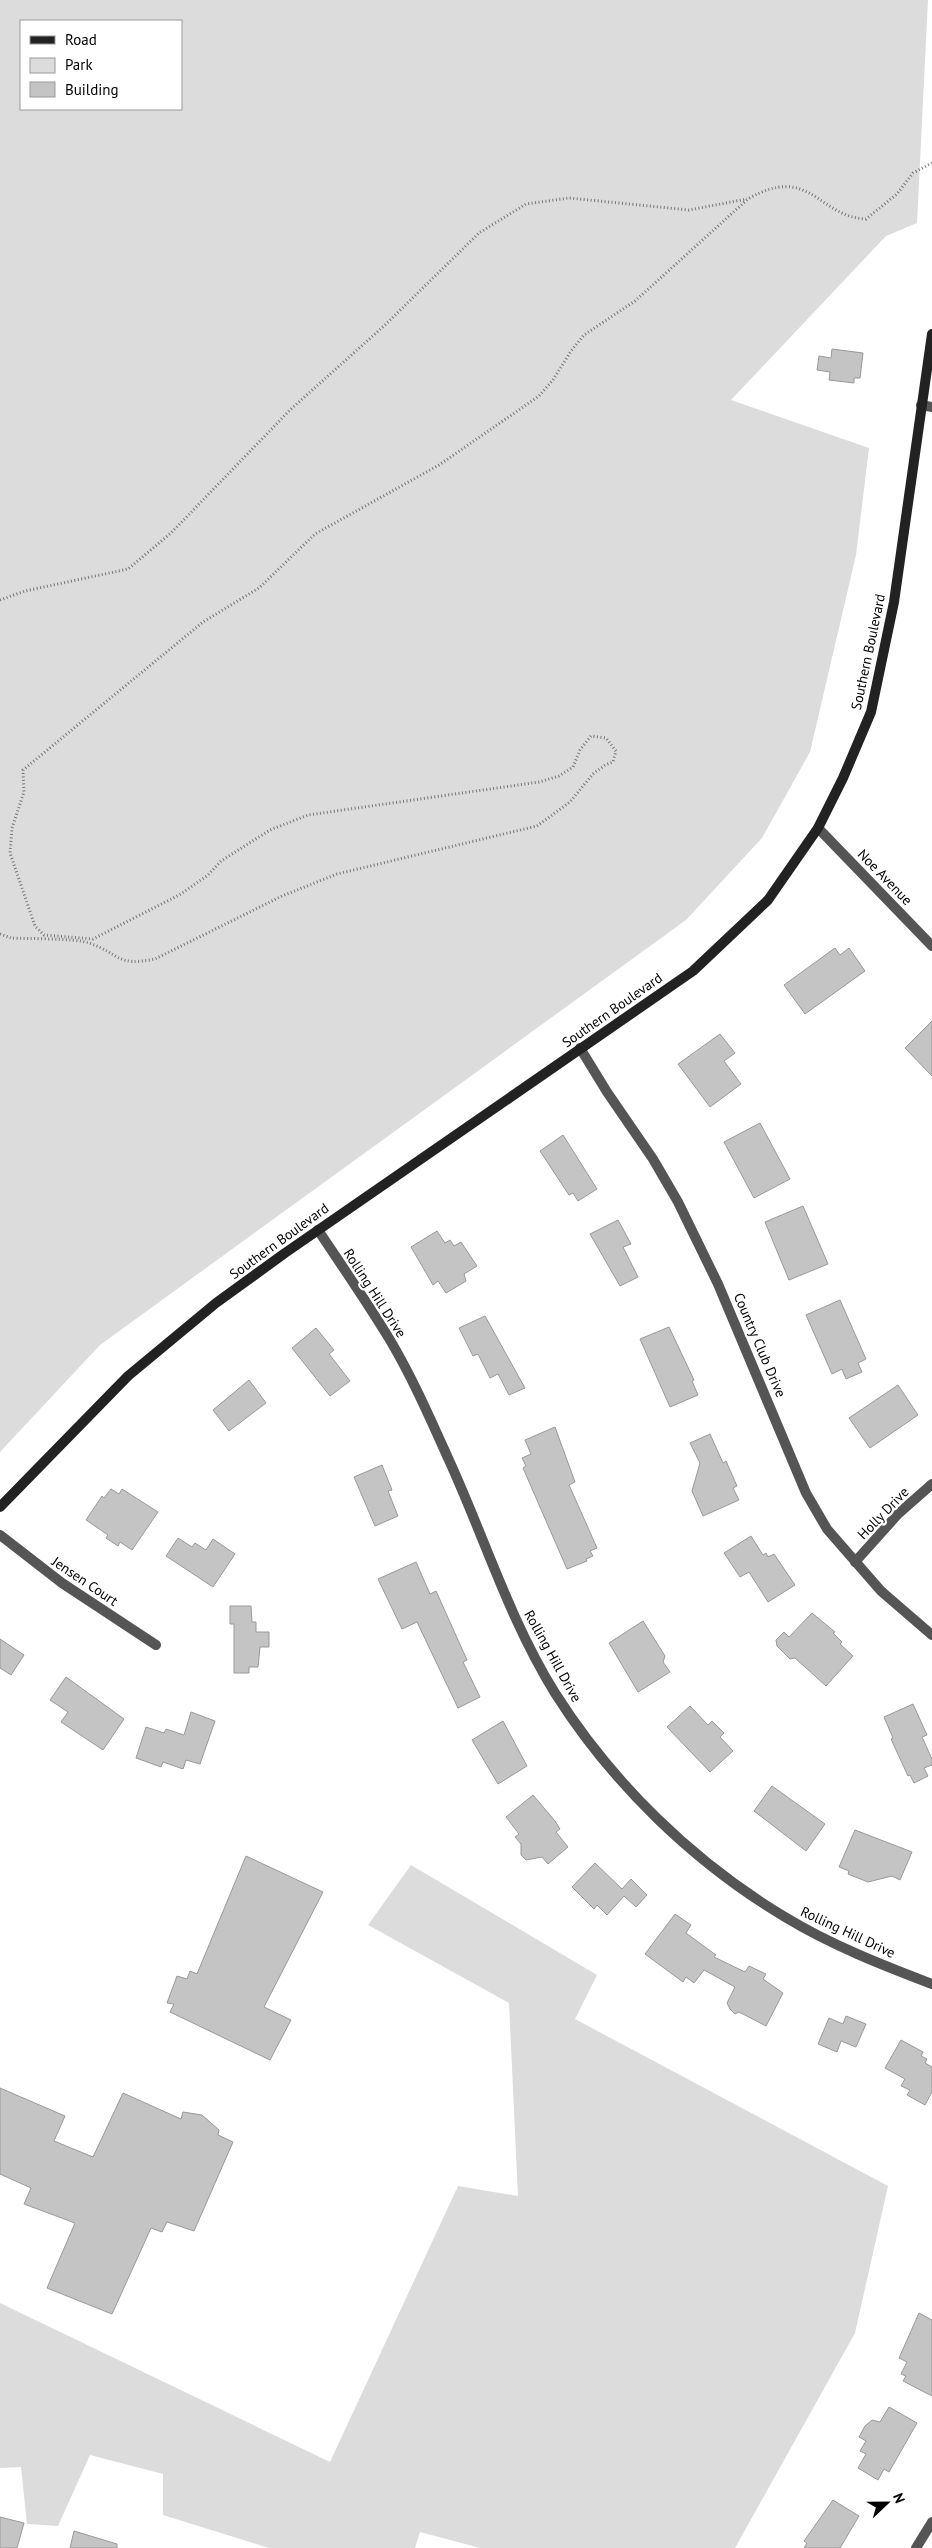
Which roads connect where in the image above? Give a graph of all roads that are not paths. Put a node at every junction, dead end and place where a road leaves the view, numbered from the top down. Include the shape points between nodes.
1 (932, 334) edge
2 (921, 405) junction
3 (932, 407) edge
4 (818, 828) junction
5 (932, 946) edge
6 (580, 1048) junction
7 (318, 1230) junction
8 (932, 1484) edge
9 (0, 1507) edge
10 (0, 1535) edge
11 (855, 1562) junction
12 (932, 1636) edge
13 (156, 1646) dead end
14 (932, 1984) edge
15 (932, 2522) edge
16 (916, 2548) edge

1 - 2 main road, Southern Boulevard
2 - 3 street
2 - 4 main road, Southern Boulevard via 894,602 871,712
4 - 5 street, Noe Avenue
4 - 6 main road, Southern Boulevard via 768,900 693,971
6 - 7 main road, Southern Boulevard
6 - 11 street, Country Club Drive via 678,1202 718,1284 806,1493 827,1529
7 - 9 main road, Southern Boulevard via 216,1303 163,1346 65,1439
7 - 14 street, Rolling Hill Drive via 391,1342 449,1458 524,1635 555,1693 592,1745 654,1815 735,1885 820,1936
8 - 11 street, Holly Drive via 898,1514
10 - 13 street, Jensen Court via 62,1583
11 - 12 street, Country Club Drive via 881,1591
15 - 16 street

